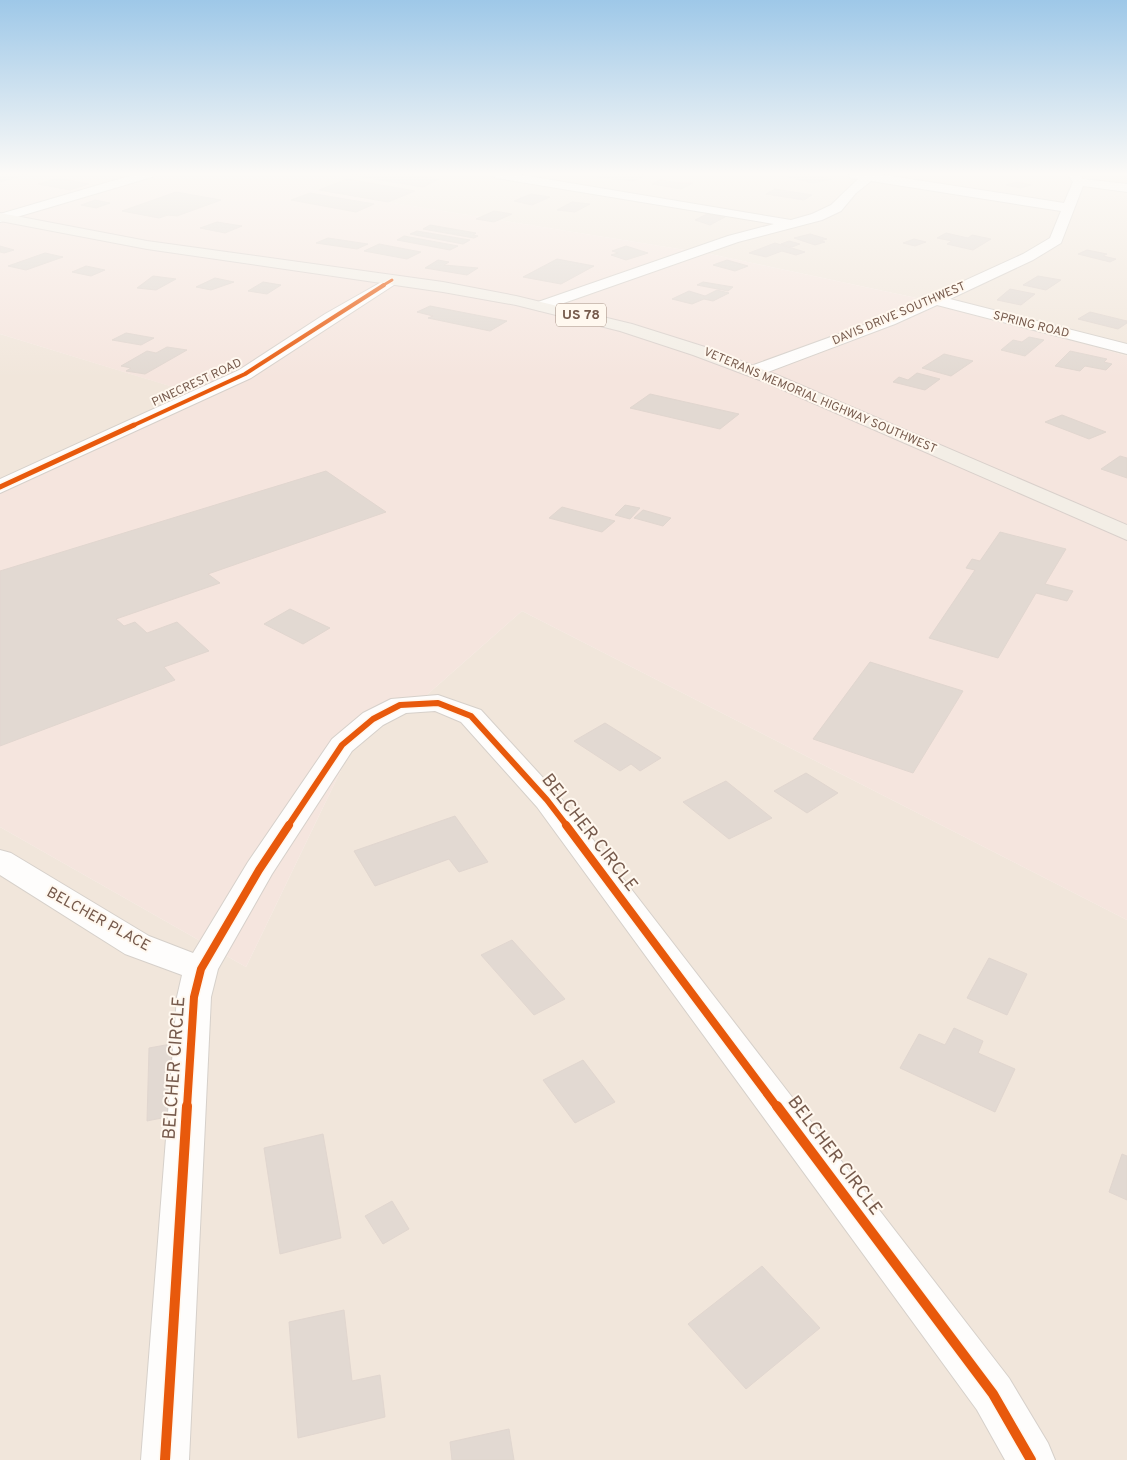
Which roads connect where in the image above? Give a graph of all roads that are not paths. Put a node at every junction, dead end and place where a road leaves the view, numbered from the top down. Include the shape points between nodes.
1 (128, 242) edge
2 (725, 242) edge
3 (1052, 242) edge
4 (392, 280) junction
5 (936, 300) junction
6 (541, 306) junction
7 (1127, 350) edge
8 (754, 371) junction
9 (0, 487) edge
10 (1127, 533) edge
11 (0, 861) edge
12 (201, 969) junction
13 (165, 1460) edge
14 (1031, 1460) edge

1 - 4 main road, VETERANS MEMORIAL HIGHWAY SOUTHWEST / US 78
2 - 6 street
3 - 5 street, DAVIS DRIVE SOUTHWEST
4 - 6 main road, VETERANS MEMORIAL HIGHWAY SOUTHWEST / US 78
4 - 9 street, PINECREST ROAD via 245,374
5 - 7 street, SPRING ROAD
5 - 8 street, DAVIS DRIVE SOUTHWEST
6 - 8 main road, VETERANS MEMORIAL HIGHWAY SOUTHWEST / US 78 via 639,331
8 - 10 main road, VETERANS MEMORIAL HIGHWAY SOUTHWEST / US 78
11 - 12 street, BELCHER PLACE via 137,944
12 - 13 street, BELCHER CIRCLE via 194,997
12 - 14 street, BELCHER CIRCLE via 260,870 342,745 374,719 400,705 438,704 471,716 547,800 743,1060 993,1394

